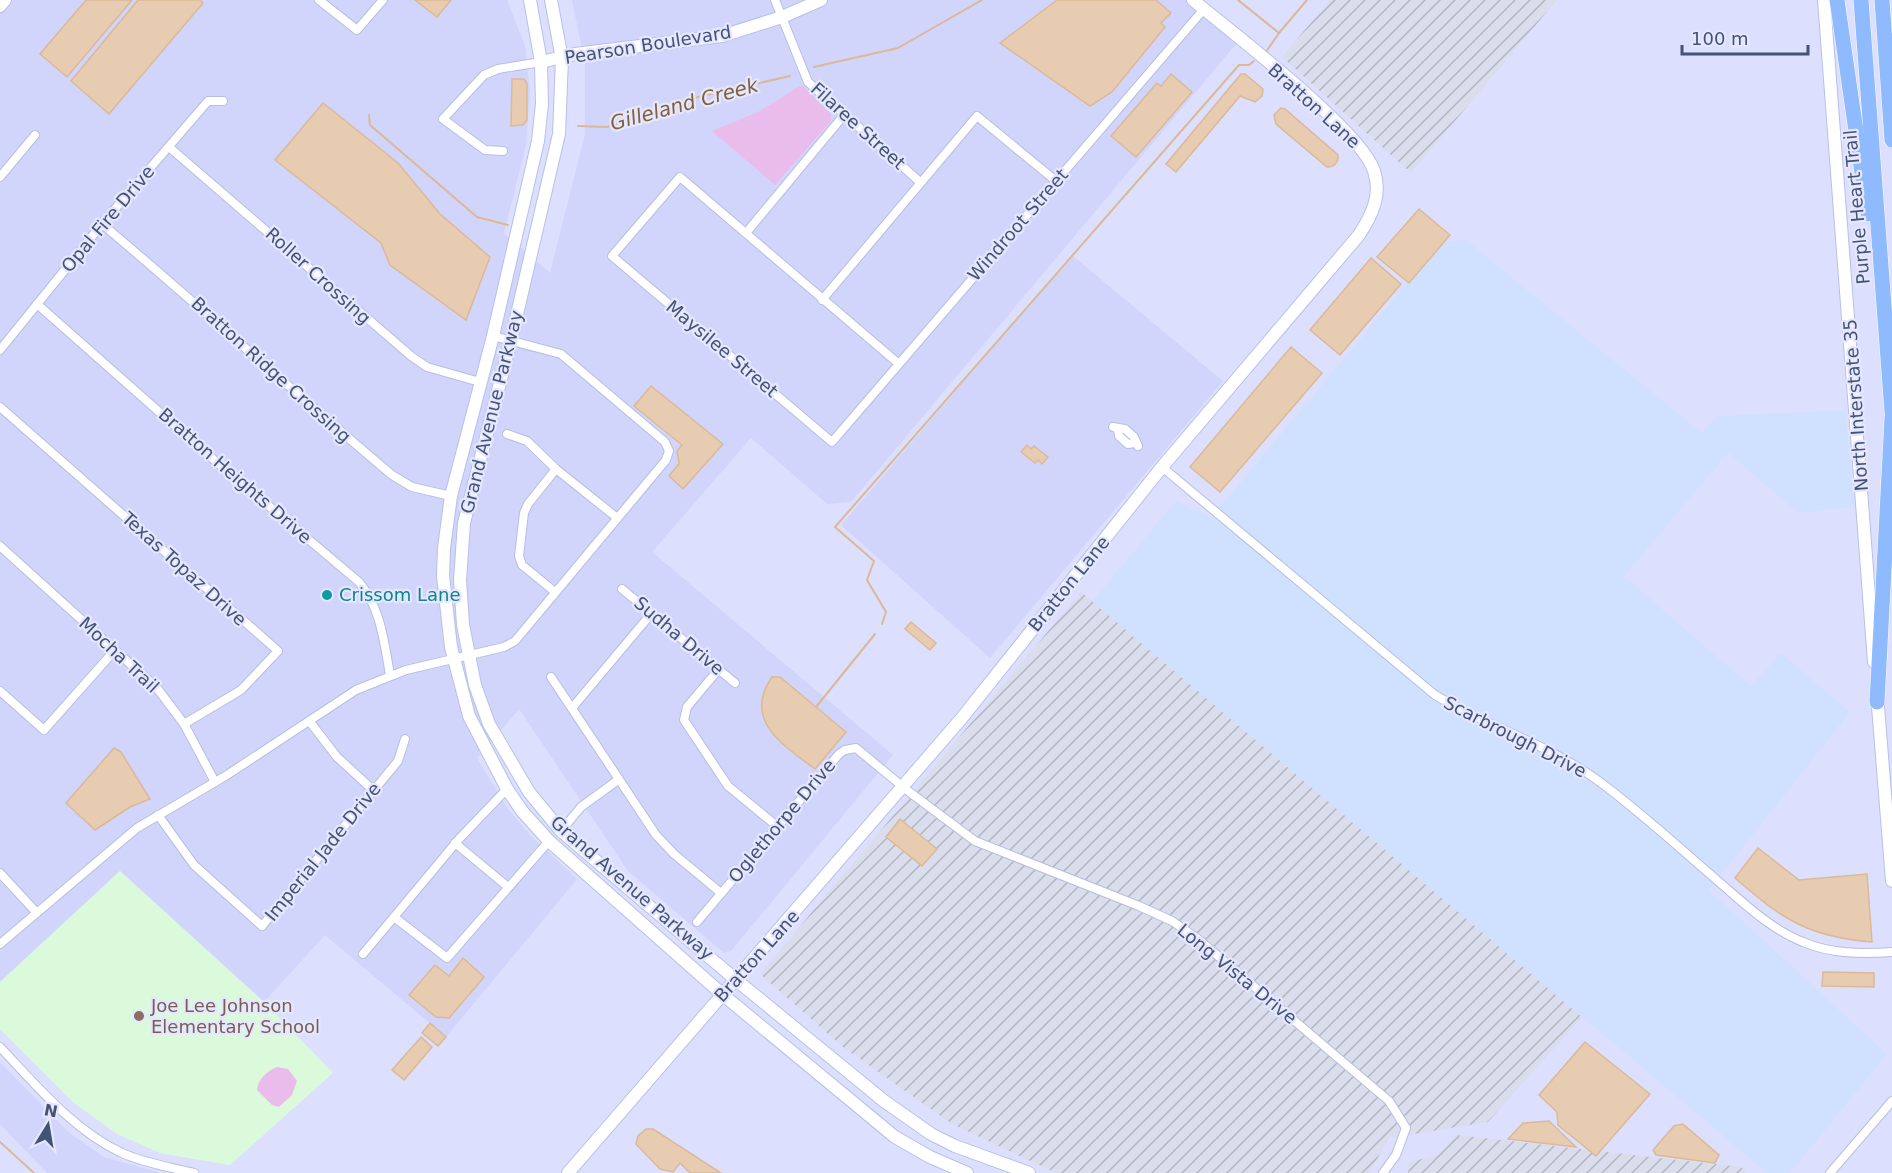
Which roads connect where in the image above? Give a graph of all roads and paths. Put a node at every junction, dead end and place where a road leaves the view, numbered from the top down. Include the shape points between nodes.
1 (5, 0) edge
2 (319, 0) edge
3 (384, 0) edge
4 (530, 0) edge
5 (551, 0) edge
6 (775, 0) edge
7 (821, 0) edge
8 (1193, 0) edge
9 (1824, 0) edge
10 (1837, 0) edge
11 (1861, 0) edge
12 (1882, 0) edge
13 (0, 6) edge
14 (1204, 9) junction
15 (782, 17) junction
16 (562, 58) junction
17 (541, 62) junction
18 (223, 101) dead end
19 (844, 115) junction
20 (35, 135) dead end
21 (1892, 140) edge
22 (169, 147) junction
23 (503, 152) dead end
24 (0, 177) edge
25 (1056, 181) junction
26 (921, 182) junction
27 (102, 224) junction
28 (746, 233) junction
29 (1883, 276) junction
30 (822, 300) junction
31 (37, 304) junction
32 (493, 336) junction
33 (511, 340) junction
34 (0, 350) edge
35 (899, 364) junction
36 (480, 382) junction
37 (0, 406) edge
38 (1892, 412) edge
39 (1892, 418) edge
40 (1115, 428) dead end
41 (507, 434) dead end
42 (832, 441) joint
43 (1137, 445) dead end
44 (1162, 467) junction
45 (556, 469) junction
46 (451, 496) junction
47 (616, 517) junction
48 (0, 546) edge
49 (622, 589) dead end
50 (555, 592) junction
51 (651, 614) junction
52 (115, 651) junction
53 (468, 656) junction
54 (454, 659) junction
55 (718, 670) junction
56 (390, 675) junction
57 (551, 677) dead end
58 (735, 683) dead end
59 (0, 690) edge
60 (1877, 702) junction
61 (572, 708) junction
62 (310, 722) junction
63 (184, 724) junction
64 (405, 739) dead end
65 (618, 780) junction
66 (215, 782) junction
67 (902, 787) junction
68 (507, 789) junction
69 (373, 790) junction
70 (158, 815) junction
71 (778, 827) junction
72 (561, 831) junction
73 (549, 841) junction
74 (455, 843) junction
75 (0, 873) edge
76 (1892, 881) edge
77 (508, 887) junction
78 (721, 893) junction
79 (36, 912) junction
80 (394, 917) junction
81 (697, 922) dead end
82 (0, 944) edge
83 (1892, 952) edge
84 (363, 954) dead end
85 (735, 979) junction
86 (722, 994) junction
87 (0, 1047) edge
88 (1892, 1101) edge
89 (1023, 1172) edge
90 (194, 1173) edge
91 (568, 1173) edge
92 (967, 1173) edge
93 (1383, 1173) edge
94 (1830, 1173) edge

1 - 13 street
2 - 3 street via 357,30
4 - 17 street, Grand Avenue Parkway
5 - 16 street, Grand Avenue Parkway
6 - 15 street, Filaree Street
7 - 15 street, Pearson Boulevard
8 - 14 street, Bratton Lane
9 - 60 street, North Interstate 35
10 - 29 highway via 1870,229
11 - 29 highway, Purple Heart Trail
12 - 21 highway
14 - 25 street, Windroot Street
14 - 44 street, Bratton Lane via 1354,139 1368,156 1377,194 1371,218 1359,235
15 - 16 street, Pearson Boulevard via 722,36
15 - 19 street, Filaree Street via 808,82
16 - 17 street, Pearson Boulevard
16 - 33 street, Grand Avenue Parkway via 559,134
17 - 23 street via 484,75 443,119 485,150
17 - 32 street, Grand Avenue Parkway via 538,141
18 - 22 street, Opal Fire Drive via 208,101
19 - 26 street, Filaree Street
19 - 28 street
20 - 24 street
22 - 27 street, Opal Fire Drive
22 - 36 street, Roller Crossing via 411,356 438,371
25 - 26 street via 977,116
25 - 35 street, Windroot Street
26 - 30 street
27 - 31 street, Opal Fire Drive
27 - 46 street, Bratton Ridge Crossing via 392,476 412,487
28 - 30 street
28 - 42 street, Maysilee Street via 680,177 612,256
29 - 38 highway, Purple Heart Trail
30 - 35 street
31 - 34 street, Opal Fire Drive
31 - 56 street, Bratton Heights Drive via 359,582 378,616
32 - 33 street
32 - 36 street, Grand Avenue Parkway
33 - 47 street via 561,354 665,442 669,451 666,460
33 - 53 street, Grand Avenue Parkway via 464,523 460,580
35 - 42 street, Windroot Street
36 - 46 street, Grand Avenue Parkway
37 - 63 street, Texas Topaz Drive via 278,651 241,690
39 - 60 highway
40 - 43 street via 1125,429
41 - 45 street via 527,441
44 - 67 street, Bratton Lane
44 - 83 street, Scarbrough Drive via 1435,695 1473,718 1554,753 1600,782 1768,923 1823,949 1860,954
45 - 47 street
45 - 50 street via 524,513 519,556 522,565
46 - 54 street, Grand Avenue Parkway via 443,576
47 - 50 street
48 - 52 street, Mocha Trail
49 - 51 street, Sudha Drive
50 - 53 street via 515,641
51 - 55 street, Sudha Drive
51 - 61 street
52 - 59 street via 44,730
52 - 63 street, Mocha Trail via 157,688
53 - 54 street
53 - 72 street, Grand Avenue Parkway via 483,709 505,755
54 - 56 street
54 - 68 street, Grand Avenue Parkway via 470,717
55 - 58 street, Sudha Drive
55 - 71 street via 687,707 684,720 728,786
56 - 62 street via 356,690
57 - 61 street
60 - 76 street, North Interstate 35
61 - 65 street
62 - 66 street
62 - 69 street via 337,757
63 - 66 street, Mocha Trail
64 - 69 street, Imperial Jade Drive via 398,761
65 - 72 street via 581,807
65 - 78 street via 656,835
66 - 70 street
67 - 71 street, Oglethorpe Drive via 860,751 851,748 839,754
67 - 85 street, Bratton Lane
67 - 93 street, Long Vista Drive via 975,841 1139,906 1172,921 1198,939 1389,1101 1406,1128 1396,1155
68 - 73 street, Grand Avenue Parkway
68 - 74 street
69 - 70 street, Imperial Jade Drive via 262,926 194,865
70 - 79 street
71 - 78 street, Oglethorpe Drive
72 - 73 street
72 - 85 street, Grand Avenue Parkway
73 - 77 street
73 - 86 street, Grand Avenue Parkway
74 - 77 street
74 - 80 street
75 - 79 street
77 - 80 street via 447,958
78 - 81 street, Oglethorpe Drive
79 - 82 street
80 - 84 street
85 - 86 street, Bratton Lane
85 - 89 street, Grand Avenue Parkway via 906,1117 955,1146
86 - 91 street, Bratton Lane
86 - 92 street, Grand Avenue Parkway via 895,1137
87 - 90 street via 99,1141 124,1154
88 - 94 street

